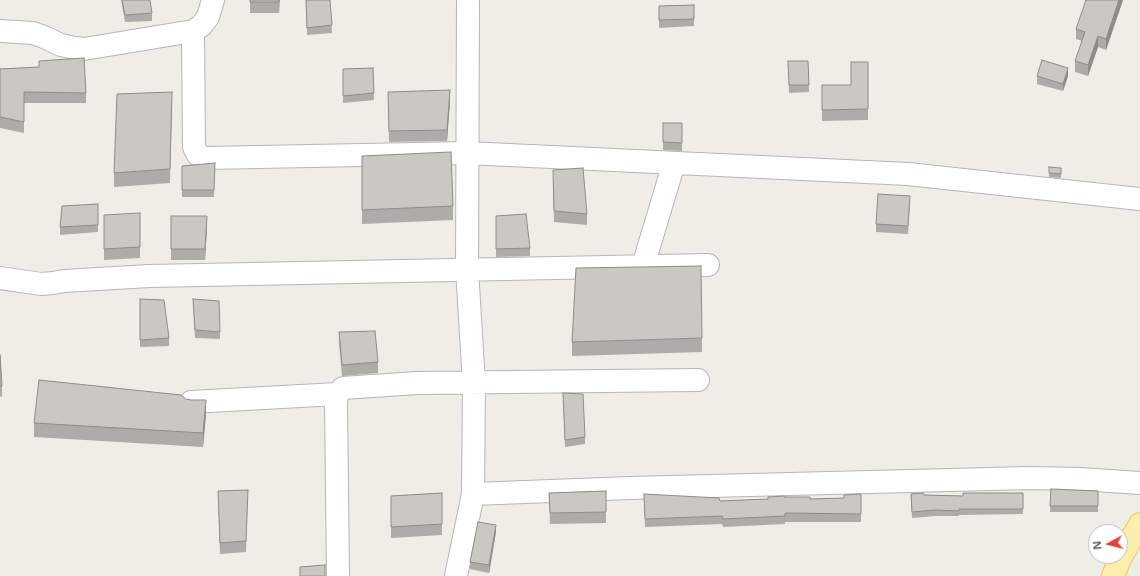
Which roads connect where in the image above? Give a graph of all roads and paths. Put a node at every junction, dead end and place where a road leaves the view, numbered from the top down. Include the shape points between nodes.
1 (213, 0) edge
2 (468, 0) edge
3 (0, 31) edge
4 (193, 31) junction
5 (467, 153) junction
6 (674, 163) junction
7 (1140, 199) edge
8 (708, 265) dead end
9 (643, 266) junction
10 (467, 269) junction
11 (0, 278) edge
12 (698, 380) dead end
13 (474, 383) junction
14 (338, 394) junction
15 (191, 402) edge
16 (1140, 483) edge
17 (472, 494) junction
18 (1140, 524) edge
19 (338, 576) edge
20 (456, 576) edge
21 (1113, 576) edge

1 - 4 street via 208,17
2 - 5 street
3 - 4 street via 32,33 84,49
4 - 5 street via 194,147 198,155 206,158
5 - 6 street
5 - 10 street
6 - 7 street via 908,174
6 - 9 street
8 - 9 street
9 - 10 street
10 - 11 street via 149,276 41,284
10 - 13 street
12 - 13 street
13 - 14 street via 417,383 343,388
13 - 17 street
14 - 15 street
14 - 19 street
16 - 17 street via 1029,478
17 - 20 street
18 - 21 main road

